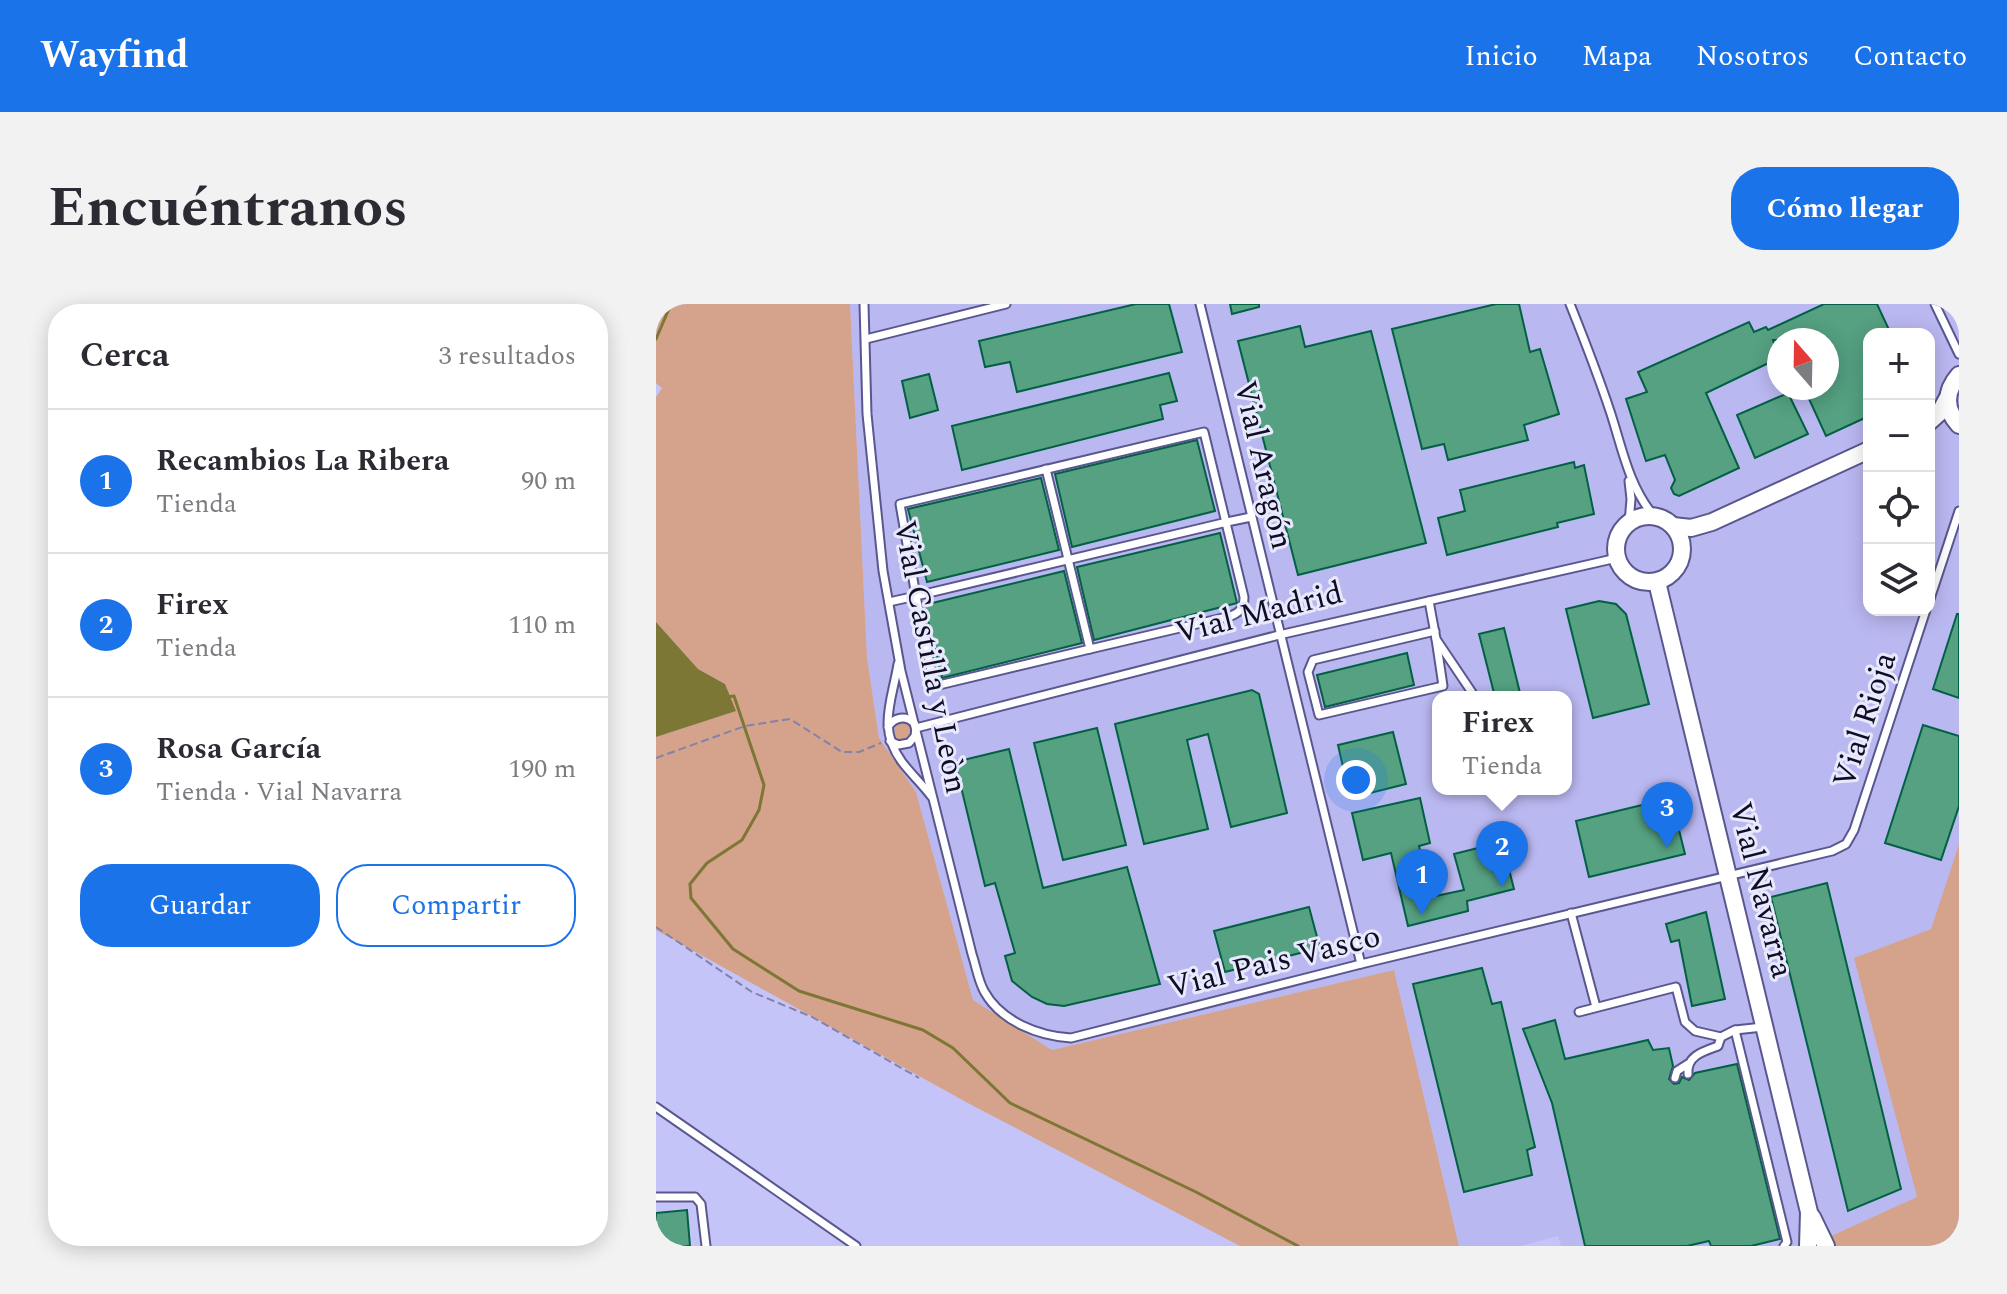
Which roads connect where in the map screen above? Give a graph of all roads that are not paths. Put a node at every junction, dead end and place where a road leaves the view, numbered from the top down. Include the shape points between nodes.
1 (864, 304) edge
2 (1006, 304) edge
3 (1200, 304) edge
4 (1570, 304) edge
5 (1935, 304) edge
6 (866, 339) junction
7 (1959, 354) edge
8 (1959, 375) edge
9 (1947, 399) junction
10 (1935, 417) edge
11 (1935, 420) edge
12 (1957, 422) edge
13 (1863, 453) edge
14 (1046, 469) junction
15 (1629, 474) junction
16 (1959, 511) edge
17 (1653, 515) junction
18 (1251, 517) junction
19 (1227, 522) junction
20 (1712, 522) junction
21 (1629, 523) junction
22 (1673, 526) junction
23 (1682, 553) junction
24 (1617, 558) junction
25 (1070, 560) junction
26 (1657, 582) junction
27 (1935, 584) edge
28 (916, 596) junction
29 (1429, 601) junction
30 (889, 602) junction
31 (1924, 616) edge
32 (1279, 635) junction
33 (1436, 635) junction
34 (1090, 649) junction
35 (899, 658) junction
36 (1471, 691) edge
37 (916, 726) junction
38 (887, 729) junction
39 (888, 741) junction
40 (934, 802) junction
41 (1846, 844) joint
42 (1729, 876) junction
43 (1571, 913) junction
44 (1361, 964) junction
45 (1596, 1007) junction
46 (998, 1010) joint
47 (1579, 1012) dead end
48 (1765, 1027) junction
49 (1735, 1030) junction
50 (1721, 1037) junction
51 (1690, 1063) junction
52 (1688, 1074) dead end
53 (1675, 1078) dead end
54 (656, 1107) edge
55 (656, 1197) edge
56 (1809, 1212) junction
57 (706, 1246) edge
58 (856, 1246) edge
59 (1784, 1246) edge
60 (1808, 1246) edge
61 (1826, 1246) edge

1 - 6 lane, Vial Castilla y Leòn
2 - 6 lane
3 - 18 lane, Vial Aragón
4 - 15 lane
5 - 7 lane
6 - 30 lane, Vial Castilla y Leòn via 872,483
8 - 9 street
9 - 10 street
9 - 12 street
11 - 12 street
13 - 20 street
14 - 19 lane via 1204,432
14 - 25 lane
14 - 28 lane via 900,504
15 - 17 lane
15 - 21 lane
16 - 27 lane
17 - 21 street
17 - 22 street
18 - 19 lane
18 - 32 lane, Vial Aragón
19 - 25 lane
19 - 34 lane via 1244,597 1239,612
20 - 22 street
20 - 23 street
21 - 24 street via 1620,532
22 - 23 street
23 - 26 street via 1677,569
24 - 26 street via 1632,578
24 - 29 lane, Vial Madrid
25 - 28 lane
25 - 34 lane
26 - 42 street, Vial Navarra
28 - 30 lane
28 - 34 lane via 932,675 939,685
29 - 32 lane, Vial Madrid
29 - 33 lane
30 - 35 lane, Vial Castilla y Leòn
31 - 41 lane, Vial Rioja
32 - 37 lane, Vial Madrid
32 - 44 lane, Vial Aragón
33 - 33 lane via 1443,686 1319,715 1308,672 1313,660
33 - 36 lane
35 - 37 lane, Vial Castilla y Leòn
35 - 38 lane
37 - 38 lane via 902,718
37 - 39 lane via 909,743
37 - 40 lane, Vial Castilla y Leòn
38 - 39 lane
39 - 40 lane
40 - 46 lane, Vial Castilla y Leòn via 972,954 984,991
41 - 42 lane, Vial Pais Vasco
42 - 43 lane, Vial Pais Vasco
42 - 48 street, Vial Navarra
43 - 44 lane, Vial Pais Vasco
43 - 45 lane
44 - 46 lane, Vial Pais Vasco via 1071,1038 1050,1037
45 - 47 lane
45 - 50 lane via 1676,987 1685,1022 1695,1031
48 - 49 lane
48 - 56 street, Vial Navarra
49 - 50 lane
49 - 59 lane
50 - 51 lane via 1718,1046 1702,1051
51 - 52 lane
51 - 53 lane
54 - 58 lane
55 - 57 lane via 695,1197 701,1204
56 - 60 street, Vial Navarra
56 - 61 street, Vial Navarra

